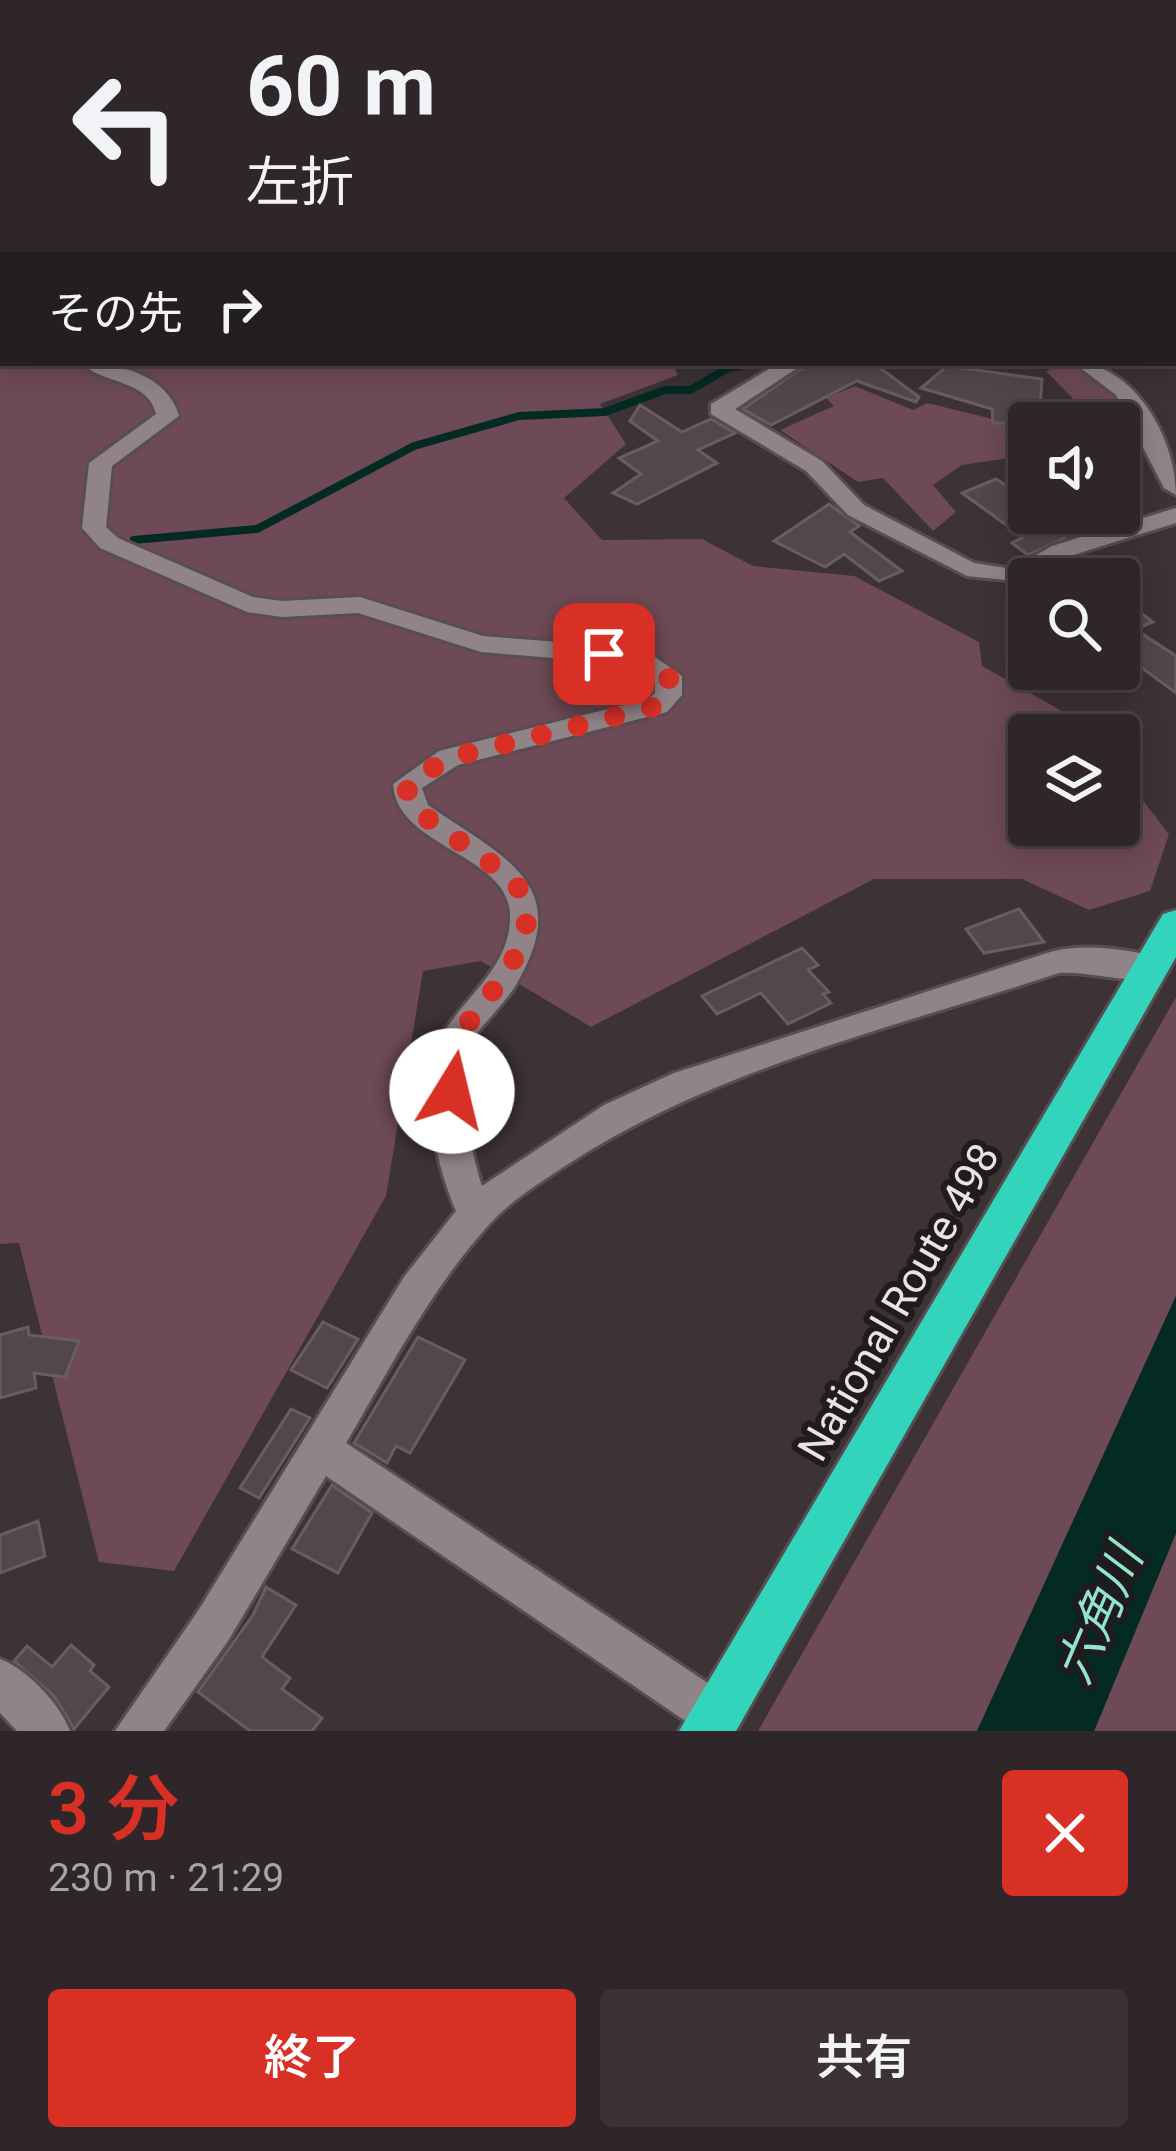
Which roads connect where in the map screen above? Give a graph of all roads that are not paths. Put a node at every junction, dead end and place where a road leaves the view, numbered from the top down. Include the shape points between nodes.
1 (261, 0) edge
2 (281, 0) edge
3 (97, 366) edge
4 (789, 366) edge
5 (1089, 366) edge
6 (1176, 488) edge
7 (1176, 515) edge
8 (1176, 924) edge
9 (1153, 968) junction
10 (475, 1214) junction
11 (319, 1448) junction
12 (0, 1681) edge
13 (711, 1723) edge
14 (48, 1731) edge
15 (136, 1731) edge

1 - 2 street
3 - 10 street via 153,386 168,416 100,463 94,528 109,543 247,604 360,605 481,644 644,657 669,676 668,695 657,706 449,758 407,784 418,812 510,877 527,910 510,967 451,1048 456,1177
4 - 7 street via 719,409 814,466 856,510 967,569 1016,577 1060,551
5 - 6 street via 1125,391
8 - 9 highway, National Route 498
9 - 10 street via 1058,961 686,1083 616,1115
9 - 13 highway, National Route 498
10 - 11 street via 417,1288
11 - 13 street
11 - 15 street via 213,1626
12 - 14 street

